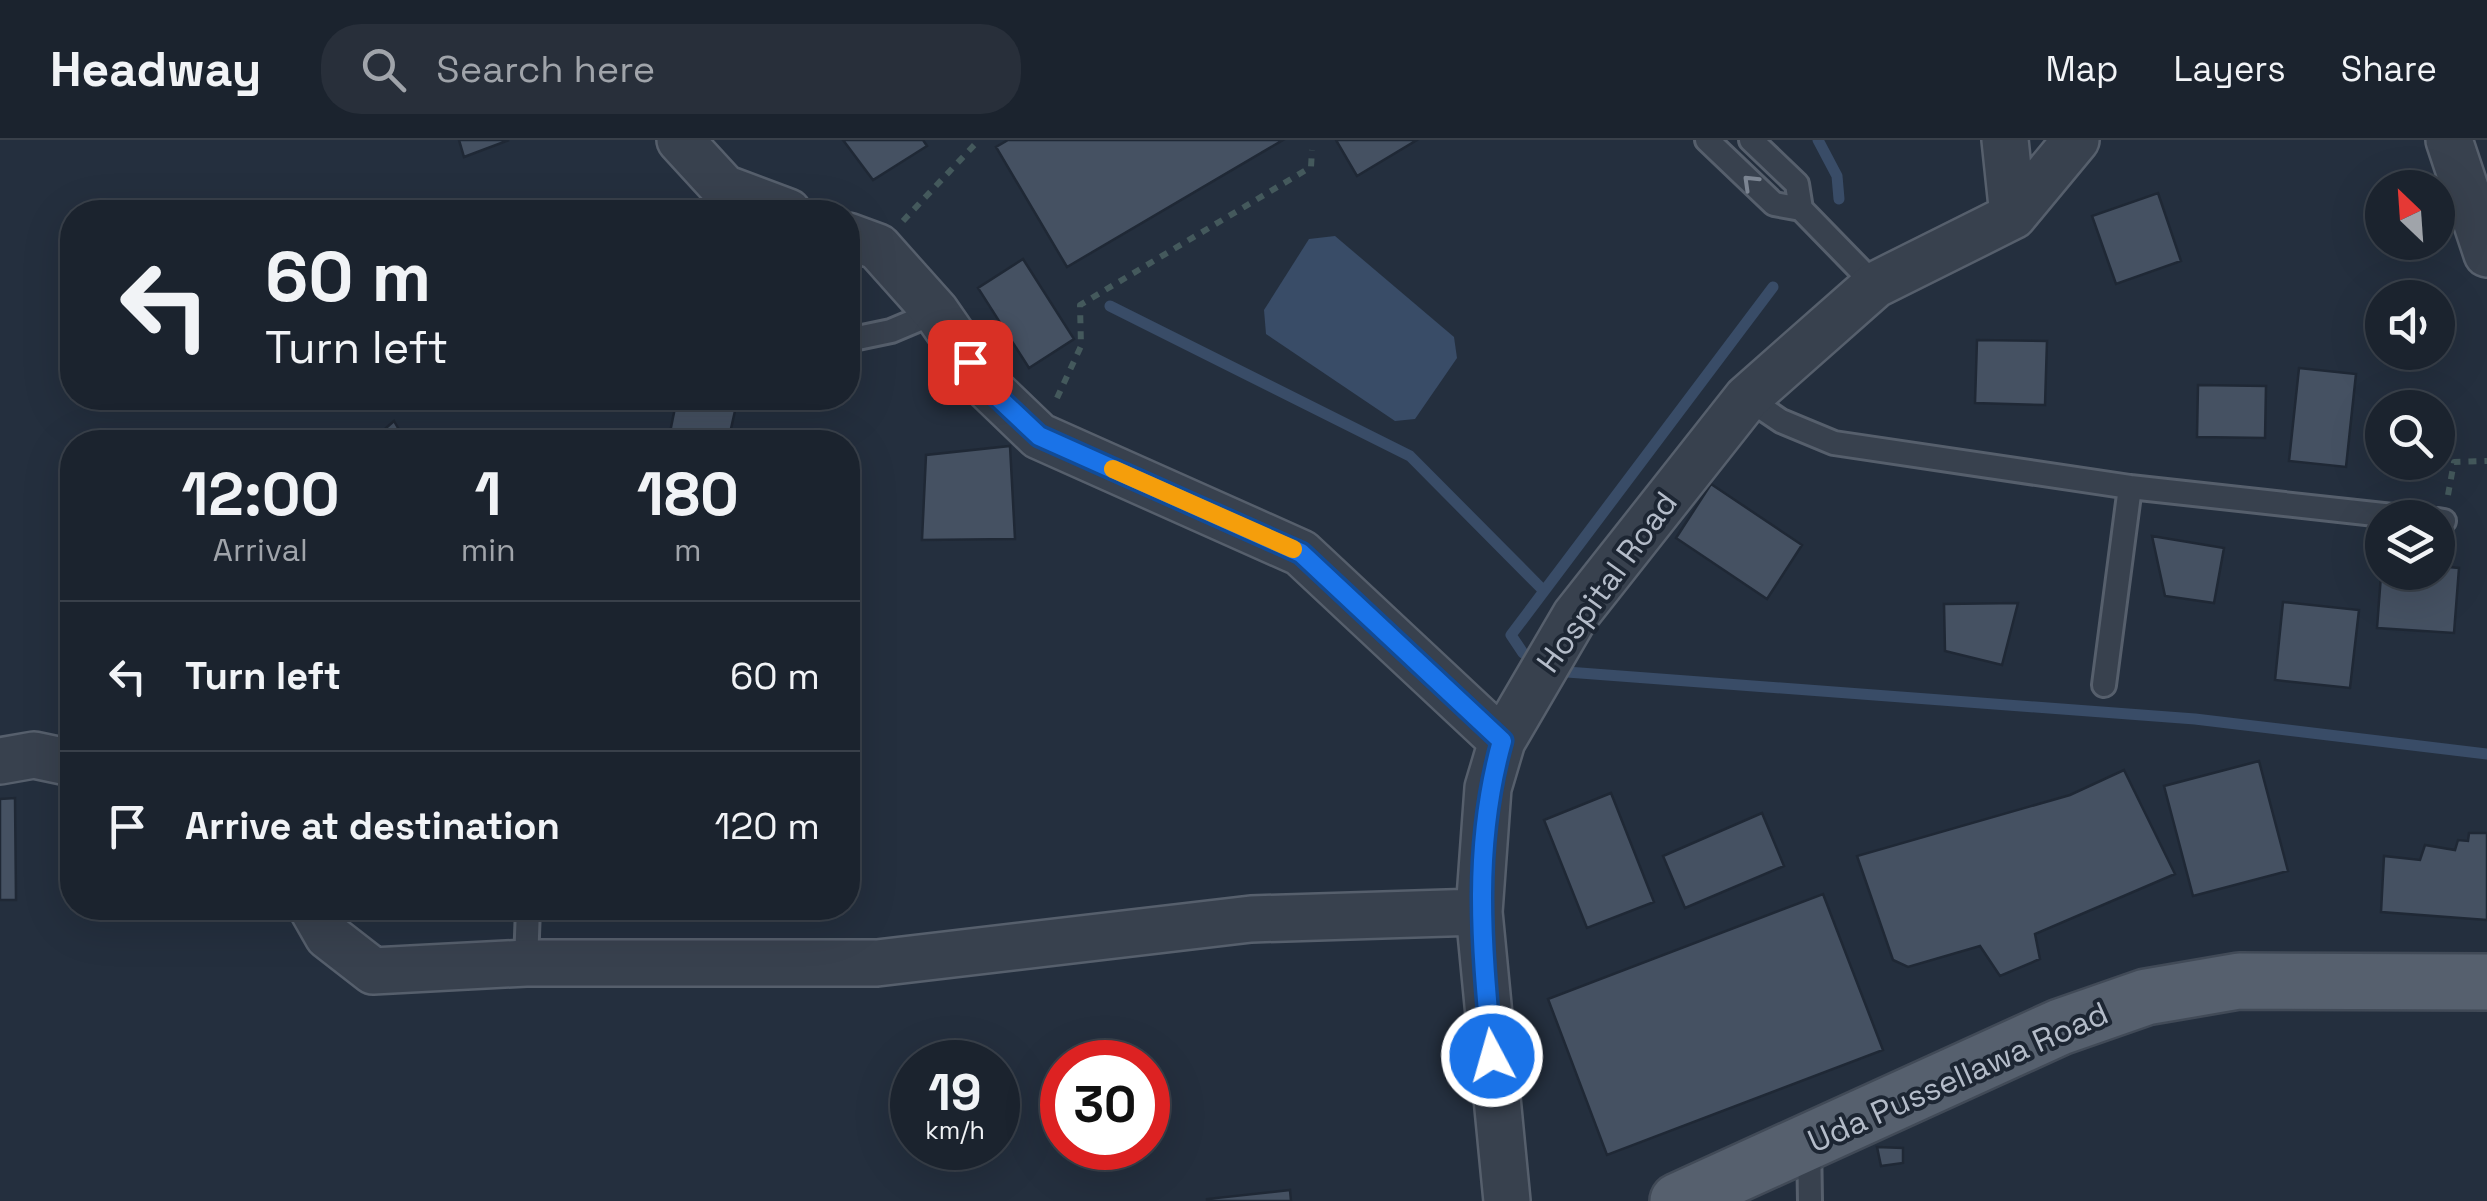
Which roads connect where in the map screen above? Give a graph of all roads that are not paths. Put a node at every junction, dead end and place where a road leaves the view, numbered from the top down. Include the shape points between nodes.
1 (680, 140) edge
2 (1706, 140) edge
3 (1751, 140) edge
4 (2005, 140) edge
5 (2076, 140) edge
6 (2449, 140) edge
7 (756, 200) edge
8 (1802, 209) junction
9 (2012, 216) junction
10 (863, 242) edge
11 (2487, 254) edge
12 (1875, 285) junction
13 (936, 312) junction
14 (860, 337) edge
15 (1747, 398) junction
16 (2130, 487) junction
17 (2365, 513) edge
18 (2104, 685) dead end
19 (1502, 741) junction
20 (60, 760) edge
21 (0, 761) edge
22 (1478, 912) junction
23 (319, 920) edge
24 (528, 920) edge
25 (526, 963) junction
26 (2487, 982) edge
27 (1809, 1142) junction
28 (1507, 1201) edge
29 (1678, 1201) edge
30 (1810, 1201) edge

1 - 7 street via 724,188
8 -> 2 lane via 1774,204
3 - 8 lane via 1796,184
4 - 9 street
5 - 9 street, Hospital Road
6 - 11 street
8 - 12 lane
9 - 12 street, Hospital Road
10 - 13 street
12 - 15 street, Hospital Road
13 - 14 lane
13 - 19 street via 988,388 1039,436 1301,553
15 - 16 lane via 1834,443
15 - 19 street, Hospital Road via 1575,616
16 - 17 lane
16 - 18 lane
19 - 22 street, Hospital Road via 1488,788
20 - 21 street via 34,755
22 - 25 street via 1251,919 877,962
22 - 28 street, Hospital Road
23 - 25 street via 328,936 373,972
24 - 25 lane
26 - 27 main road, Uda Pussellawa Road via 2239,981 2146,998 2060,1026
27 - 29 main road, Uda Pussellawa Road
27 - 30 lane

